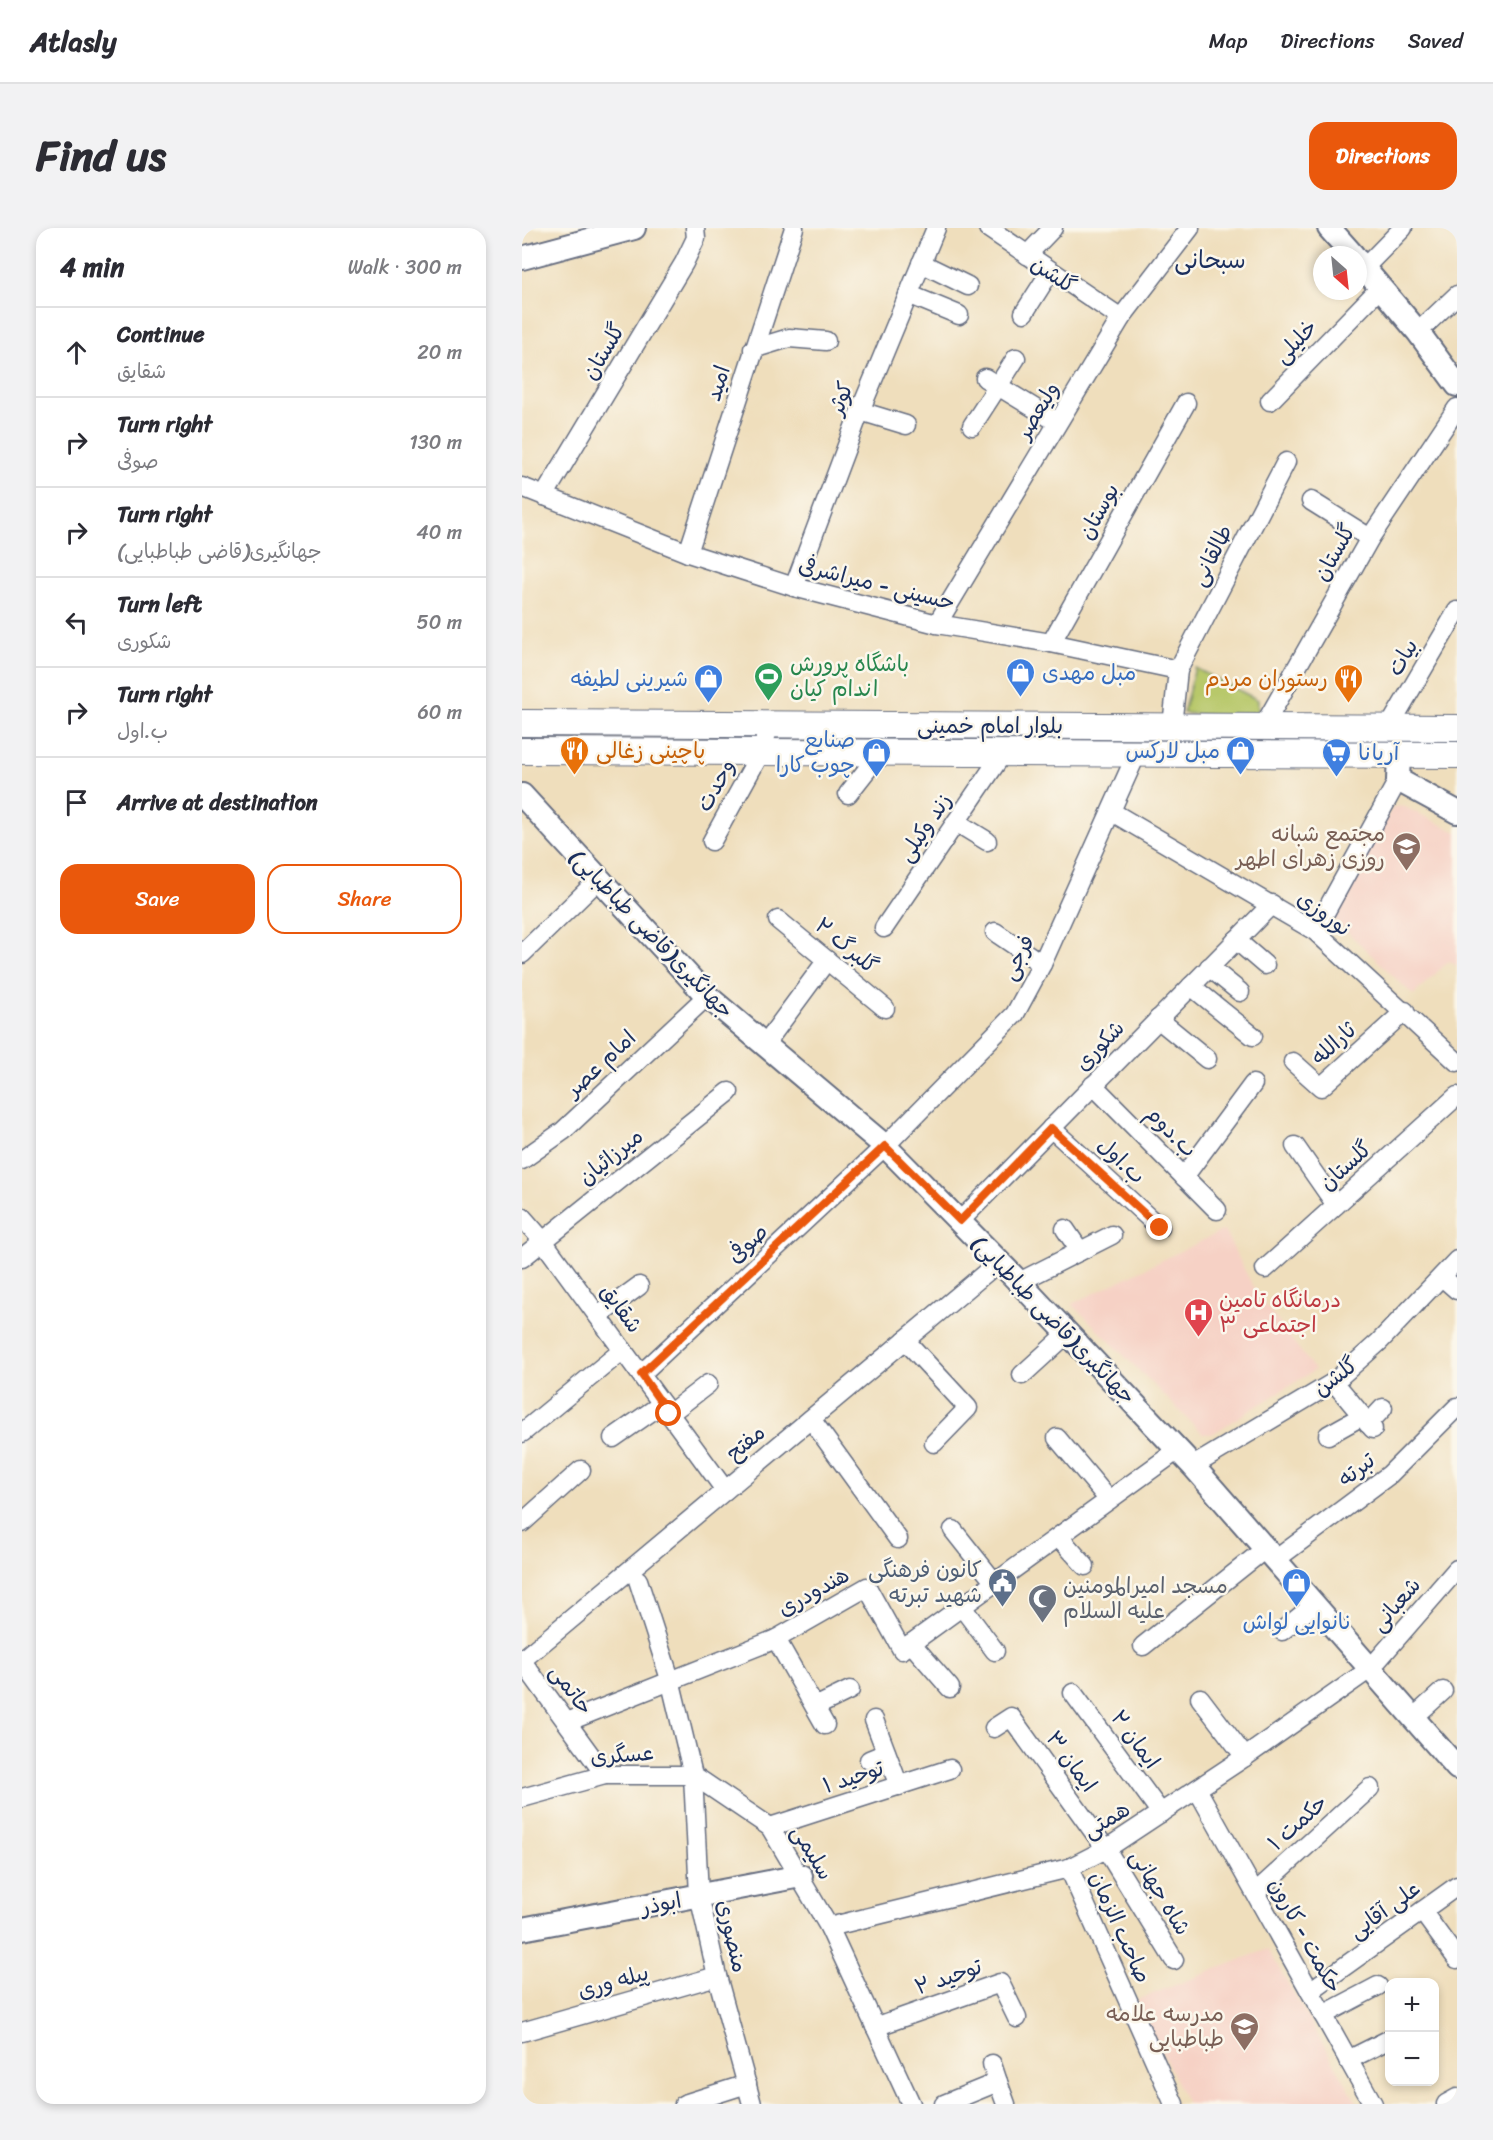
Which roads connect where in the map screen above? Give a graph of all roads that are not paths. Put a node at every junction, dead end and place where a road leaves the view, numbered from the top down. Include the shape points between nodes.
1 (634, 228) edge
2 (695, 228) edge
3 (794, 228) edge
4 (936, 228) edge
5 (988, 228) edge
6 (1053, 228) edge
7 (1190, 228) edge
8 (1329, 228) edge
9 (1403, 228) edge
10 (590, 234) edge
11 (1345, 246) edge
12 (1367, 254) edge
13 (1027, 255) junction
14 (522, 258) edge
15 (921, 262) junction
16 (1050, 272) junction
17 (1367, 272) edge
18 (968, 286) dead end
19 (1380, 288) junction
20 (908, 294) junction
21 (1457, 295) edge
22 (1024, 314) dead end
23 (959, 315) dead end
24 (1120, 318) junction
25 (1418, 332) junction
26 (826, 340) dead end
27 (753, 349) junction
28 (1016, 358) dead end
29 (992, 382) junction
30 (1457, 385) edge
31 (1269, 401) dead end
32 (1186, 403) dead end
33 (1457, 408) edge
34 (860, 411) junction
35 (1058, 422) junction
36 (906, 425) dead end
37 (972, 426) dead end
38 (1286, 462) dead end
39 (522, 487) edge
40 (544, 496) junction
41 (1311, 501) dead end
42 (1370, 538) junction
43 (688, 553) junction
44 (794, 587) junction
45 (1457, 611) edge
46 (937, 624) junction
47 (1051, 643) junction
48 (1178, 670) junction
49 (522, 723) edge
50 (770, 724) junction
51 (1172, 726) junction
52 (1263, 727) junction
53 (1389, 727) junction
54 (1457, 728) edge
55 (522, 750) edge
56 (761, 752) junction
57 (881, 752) junction
58 (1003, 753) junction
59 (1137, 753) junction
60 (1457, 755) edge
61 (1398, 768) junction
62 (848, 794) dead end
63 (522, 795) edge
64 (1112, 812) junction
65 (1457, 812) edge
66 (956, 822) junction
67 (712, 841) dead end
68 (987, 841) dead end
69 (598, 880) junction
70 (1272, 904) junction
71 (778, 920) dead end
72 (884, 928) dead end
73 (1315, 931) junction
74 (995, 932) dead end
75 (1236, 940) junction
76 (522, 954) edge
77 (827, 960) junction
78 (1042, 964) junction
79 (1265, 965) dead end
80 (1209, 967) junction
81 (1191, 986) junction
82 (1240, 992) dead end
83 (707, 996) junction
84 (885, 1008) dead end
85 (1405, 1011) junction
86 (1158, 1019) junction
87 (1253, 1036) dead end
88 (765, 1044) junction
89 (1204, 1050) dead end
90 (1293, 1062) dead end
91 (1457, 1062) edge
92 (1253, 1084) dead end
93 (1093, 1085) junction
94 (729, 1092) dead end
95 (1457, 1096) edge
96 (1051, 1128) junction
97 (885, 1146) junction
98 (1295, 1146) dead end
99 (522, 1160) edge
100 (1185, 1177) junction
101 (1336, 1205) junction
102 (1217, 1210) dead end
103 (522, 1217) edge
104 (960, 1221) junction
105 (1160, 1228) dead end
106 (1065, 1229) dead end
107 (1112, 1235) dead end
108 (543, 1241) junction
109 (1080, 1251) junction
110 (522, 1258) edge
111 (1457, 1260) edge
112 (1000, 1262) junction
113 (1265, 1269) dead end
114 (1442, 1277) junction
115 (1019, 1281) junction
116 (639, 1286) dead end
117 (1457, 1290) edge
118 (598, 1316) junction
119 (1068, 1333) junction
120 (905, 1340) junction
121 (623, 1350) junction
122 (641, 1374) junction
123 (1022, 1376) dead end
124 (1334, 1382) junction
125 (708, 1384) dead end
126 (1457, 1407) edge
127 (1383, 1408) dead end
128 (666, 1409) junction
129 (811, 1419) junction
130 (1368, 1423) junction
131 (522, 1432) edge
132 (1328, 1435) dead end
133 (1057, 1437) dead end
134 (614, 1438) dead end
135 (934, 1443) dead end
136 (1185, 1458) junction
137 (581, 1470) dead end
138 (725, 1490) junction
139 (1109, 1500) junction
140 (522, 1523) edge
141 (953, 1530) dead end
142 (1059, 1537) junction
143 (898, 1539) dead end
144 (1270, 1554) junction
145 (1085, 1566) dead end
146 (1457, 1569) edge
147 (638, 1581) dead end
148 (995, 1583) junction
149 (1314, 1605) junction
150 (962, 1607) junction
151 (1282, 1631) dead end
152 (776, 1639) junction
153 (912, 1643) junction
154 (1143, 1646) dead end
155 (995, 1651) dead end
156 (522, 1661) edge
157 (1370, 1670) junction
158 (670, 1679) junction
159 (950, 1688) dead end
160 (850, 1690) dead end
161 (1443, 1690) dead end
162 (1073, 1693) dead end
163 (1200, 1698) dead end
164 (815, 1707) junction
165 (1413, 1718) junction
166 (874, 1720) dead end
167 (567, 1722) junction
168 (825, 1725) dead end
169 (994, 1728) dead end
170 (886, 1753) junction
171 (1245, 1757) junction
172 (869, 1760) dead end
173 (1457, 1768) edge
174 (950, 1769) dead end
175 (605, 1775) junction
176 (693, 1775) junction
177 (899, 1786) junction
178 (1197, 1788) junction
179 (1370, 1788) dead end
180 (522, 1798) edge
181 (1161, 1813) junction
182 (770, 1827) junction
183 (1106, 1849) junction
184 (1069, 1868) junction
185 (801, 1876) junction
186 (1457, 1886) edge
187 (1256, 1892) junction
188 (699, 1895) junction
189 (1422, 1911) junction
190 (830, 1927) junction
191 (522, 1929) edge
192 (1457, 1959) edge
193 (1174, 1960) dead end
194 (717, 1976) junction
195 (1378, 1986) dead end
196 (1310, 1991) junction
197 (1323, 2015) junction
198 (1017, 2018) dead end
199 (875, 2027) junction
200 (522, 2032) edge
201 (1385, 2041) edge
202 (1348, 2060) junction
203 (993, 2064) dead end
204 (998, 2082) junction
205 (747, 2084) junction
206 (1457, 2098) edge
207 (684, 2104) edge
208 (752, 2104) edge
209 (911, 2104) edge
210 (944, 2104) edge
211 (1006, 2104) edge
212 (1174, 2104) edge
213 (1373, 2104) edge
214 (1446, 2104) edge

1 - 10 street
2 - 40 street, گلستان via 696,238 684,264
3 - 27 street, امید
4 - 15 street, کوثر
5 - 13 street, گلشن
6 - 13 street
7 - 24 street, ولیعصر
8 - 11 street
9 - 12 street
10 - 14 street
13 - 16 street, گلشن
15 - 18 street
15 - 20 street, کوثر
16 - 22 street
16 - 24 street, گلشن
17 - 19 street
19 - 25 street
19 - 31 street, خلیلی
20 - 23 street
20 - 34 street, کوثر
21 - 25 street
24 - 35 street, ولیعصر
25 - 30 street
26 - 27 street via 789,338
27 - 43 street, امید
28 - 29 street
29 - 35 street
29 - 37 street
32 - 47 street, بوستان
33 - 42 street, گلستان
34 - 36 street
34 - 44 street, کوثر
35 - 46 street, ولیعصر
38 - 48 street, طالقانی
39 - 40 street, حسینی - میراشرفی
40 - 43 street, حسینی - میراشرفی
41 - 42 street
42 - 52 street, گلستان
43 - 44 street, حسینی - میراشرفی
44 - 46 street, حسینی - میراشرفی
45 - 53 street, بیات
46 - 47 street, حسینی - میراشرفی
47 - 48 street, حسینی - میراشرفی
48 - 51 street
49 - 50 main road, بلوار امام خمینی
50 - 51 main road, بلوار امام خمینی
50 - 56 street, وحدت
51 - 52 main road, بلوار امام خمینی
52 - 53 main road, بلوار امام خمینی
53 - 54 main road, بلوار امام خمینی
55 - 56 main road, بلوار امام خمینی
56 - 57 main road, بلوار امام خمینی
56 - 67 street, وحدت
57 - 58 main road, بلوار امام خمینی
57 - 62 street
58 - 59 main road, بلوار امام خمینی
58 - 66 street, زند وکیلی
59 - 61 main road, بلوار امام خمینی
59 - 64 street, فرجی
60 - 61 main road, بلوار امام خمینی
61 - 65 street
61 - 73 street
63 - 69 street, جهانگیری(قاضی طباطبایی)
64 - 70 street, نوروزی
64 - 78 street, فرجی
66 - 68 street
66 - 72 street, زند وکیلی
69 - 76 street
69 - 83 street, جهانگیری(قاضی طباطبایی)
70 - 73 street, نوروزی
70 - 75 street, شکوری
71 - 77 street, گلبرگ ۲
73 - 85 street, نوروزی
74 - 78 street
75 - 79 street
75 - 80 street, شکوری
77 - 84 street, گلبرگ ۲
77 - 88 street
78 - 97 street, فرجی via 1015,1014
80 - 81 street, شکوری
80 - 82 street
81 - 86 street, شکوری
81 - 87 street
83 - 88 street, جهانگیری(قاضی طباطبایی)
83 - 99 street, امام عصر via 563,1131
85 - 90 street, ثارالله via 1321,1087
85 - 91 street, نوروزی
86 - 89 street
86 - 93 street, شکوری
88 - 97 street, جهانگیری(قاضی طباطبایی)
92 - 100 street
93 - 96 street, شکوری
93 - 100 street, ب.دوم
94 - 108 street, میرزائیان
95 - 101 street, گلستان
96 - 104 street, شکوری
96 - 105 street, ب.اول
97 - 104 street, جهانگیری(قاضی طباطبایی)
97 - 122 street, صوفی
98 - 101 street
100 - 102 street, ب.دوم
101 - 113 street, گلستان
103 - 108 street, شقایق
104 - 112 street, جهانگیری(قاضی طباطبایی)
106 - 109 street
107 - 109 street
108 - 110 street, میرزائیان
108 - 118 street, شقایق
109 - 115 street
111 - 114 street, گلشن
112 - 115 street, جهانگیری(قاضی طباطبایی)
112 - 120 street, مفتح
114 - 117 street
114 - 124 street, گلشن
115 - 119 street, جهانگیری(قاضی طباطبایی)
116 - 118 street
118 - 121 street, شقایق
119 - 123 street
119 - 136 street, جهانگیری(قاضی طباطبایی)
120 - 129 street, مفتح
120 - 135 street via 968,1408
121 - 122 street, شقایق
121 - 131 street
122 - 128 street, شقایق
124 - 130 street
124 - 136 street, گلشن
125 - 128 street
126 - 144 street, تبرته via 1389,1475
127 - 130 street
128 - 134 street
128 - 138 street, شقایق
129 - 138 street, مفتح
129 - 143 street
130 - 132 street
133 - 139 street
136 - 139 street
136 - 144 street, جهانگیری(قاضی طباطبایی)
137 - 140 street
138 - 156 street, مفتح
139 - 142 street
141 - 148 street
142 - 145 street
142 - 148 street
144 - 149 street, جهانگیری(قاضی طباطبایی)
144 - 154 street, تبرته
146 - 157 street, شعبانی
147 - 158 street
148 - 150 street
149 - 151 street
149 - 157 street, جهانگیری(قاضی طباطبایی)
150 - 153 street
150 - 155 street
152 - 153 street, هندودری via 867,1587 902,1650
152 - 158 street, هندودری
152 - 164 street
153 - 159 street
156 - 167 street, حاتمی
157 - 165 street, جهانگیری(قاضی طباطبایی)
157 - 171 street, همتی
158 - 167 street, هندودری
158 - 176 street
160 - 164 street
161 - 165 street
162 - 181 street, ایمان ۲
163 - 171 street
164 - 168 street
165 - 173 street, جهانگیری(قاضی طباطبایی)
166 - 170 street
167 - 175 street, حاتمی
169 - 183 street, ایمان ۳ via 1011,1716
170 - 172 street
170 - 177 street
171 - 178 street, همتی
174 - 177 street, توحید ۱
175 - 176 street, عسگری
175 - 180 street, عسگری
176 - 182 street, سلیمی
176 - 188 street, منصوری
177 - 182 street, توحید ۱
178 - 181 street, همتی
178 - 187 street, حکمت - کارون
179 - 187 street, حکمت ۱
181 - 183 street, همتی
182 - 185 street, سلیمی
183 - 184 street, همتی
183 - 193 street, شاه جهانی
184 - 190 street, همتی
184 - 212 street, صاحب الزمان
185 - 188 street, ابوذر
185 - 190 street, سلیمی
186 - 189 street, علی آقایی
187 - 196 street, حکمت - کارون
188 - 191 street, ابوذر
188 - 194 street, منصوری
189 - 192 street
189 - 196 street, علی آقایی
190 - 199 street, سلیمی
194 - 200 street, پیله وری
194 - 205 street, منصوری
195 - 197 street
196 - 197 street, حکمت - کارون
197 - 202 street, حکمت - کارون
198 - 199 street, توحید ۲ via 1000,1983
199 - 209 street, سلیمی
201 - 202 street
202 - 213 street, حکمت - کارون
203 - 204 street
204 - 210 street
204 - 211 street
205 - 207 street
205 - 208 street, منصوری
206 - 214 street

